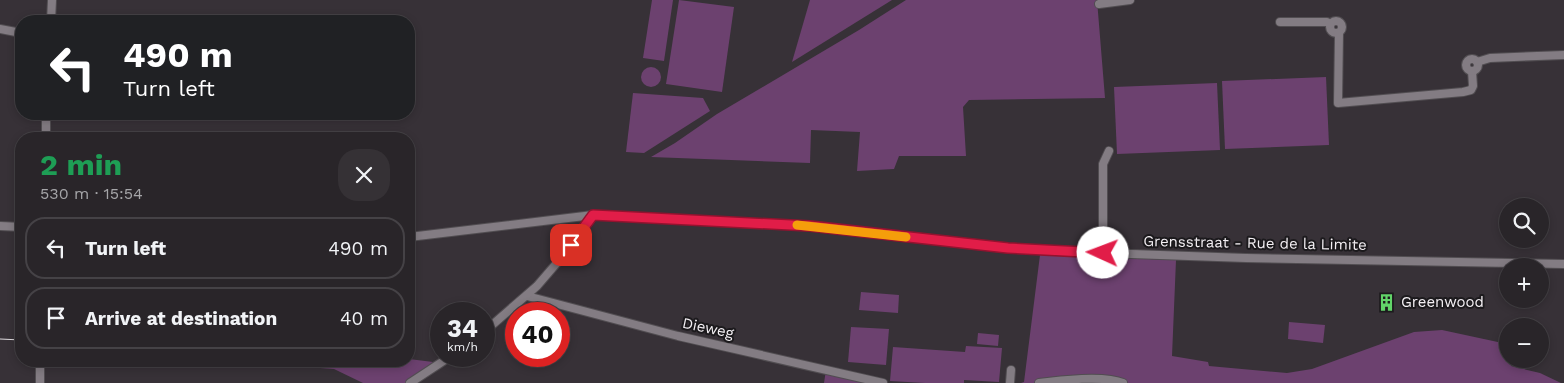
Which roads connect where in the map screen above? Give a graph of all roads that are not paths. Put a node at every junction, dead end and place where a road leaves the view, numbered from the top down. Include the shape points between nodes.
1 (52, 0) edge
2 (1130, 0) edge
3 (1099, 4) dead end
4 (52, 15) edge
5 (1280, 22) dead end
6 (0, 30) edge
7 (15, 32) edge
8 (1564, 55) edge
9 (1109, 151) dead end
10 (593, 215) junction
11 (0, 226) edge
12 (15, 227) edge
13 (415, 236) edge
14 (1103, 253) junction
15 (1564, 264) edge
16 (527, 296) junction
17 (495, 323) edge
18 (40, 367) edge
19 (434, 367) edge
20 (1011, 370) dead end
21 (40, 383) edge
22 (410, 383) edge
23 (883, 383) edge
24 (1010, 383) edge
25 (1039, 383) edge
26 (1123, 383) edge

1 - 4 street
2 - 3 street
5 - 8 street via 1327,22 1331,32 1339,33 1338,103 1471,90 1472,71 1466,63 1471,59 1477,62 1490,58
6 - 7 street
9 - 14 street via 1103,164
10 - 13 street, Grensstraat - Rue de la Limite
10 - 14 street, Grensstraat - Rue de la Limite via 810,226 1008,248
10 - 16 street
11 - 12 street
14 - 15 street, Grensstraat - Rue de la Limite
16 - 17 street
16 - 23 street, Dieweg via 678,336
18 - 21 street
19 - 22 street
20 - 24 street
25 - 26 street via 1101,379

